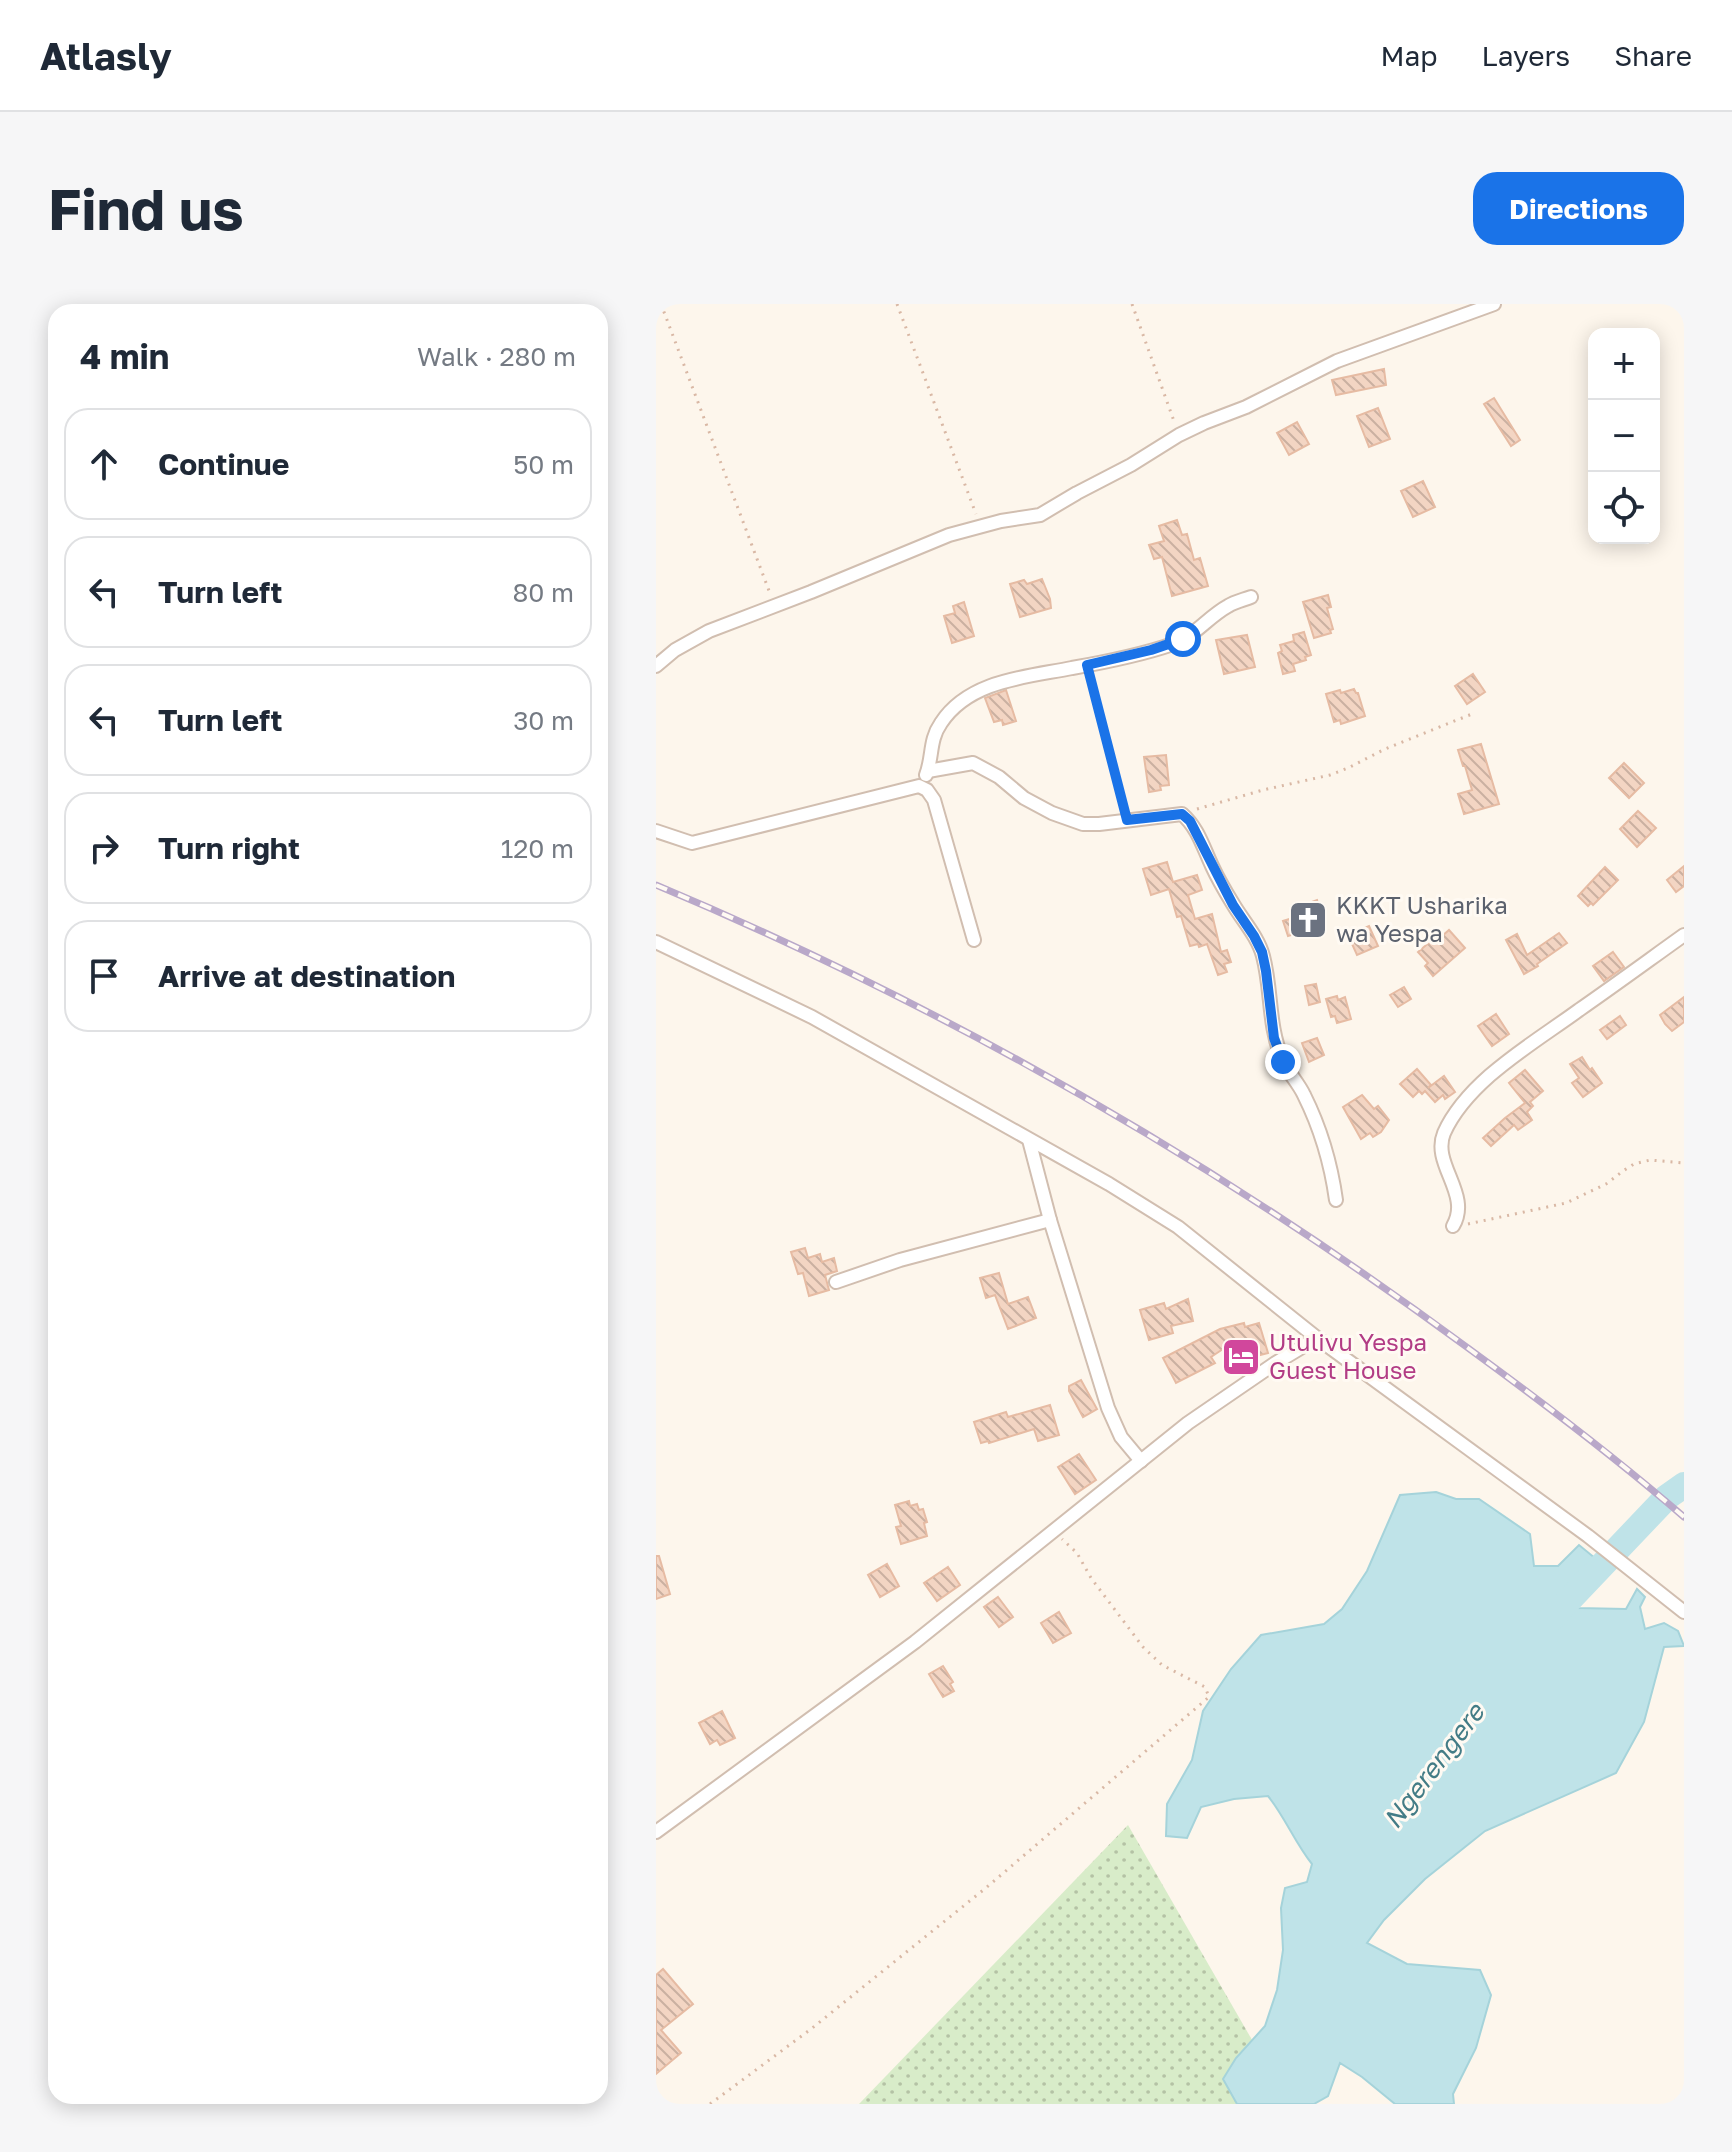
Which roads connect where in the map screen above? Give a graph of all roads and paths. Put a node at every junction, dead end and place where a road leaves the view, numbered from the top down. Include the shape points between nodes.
1 (661, 304) edge
2 (897, 304) edge
3 (1132, 304) edge
4 (1494, 304) edge
5 (1179, 435) junction
6 (981, 526) junction
7 (1251, 597) dead end
8 (774, 606) junction
9 (1087, 665) junction
10 (656, 666) edge
11 (1472, 714) dead end
12 (928, 771) junction
13 (919, 786) junction
14 (1182, 814) junction
15 (1127, 820) junction
16 (656, 831) edge
17 (1684, 935) edge
18 (974, 940) dead end
19 (656, 942) edge
20 (1029, 1140) junction
21 (1684, 1163) edge
22 (1336, 1200) dead end
23 (1050, 1220) junction
24 (1453, 1226) joint
25 (836, 1282) dead end
26 (1317, 1338) junction
27 (1141, 1461) junction
28 (1053, 1531) junction
29 (1684, 1612) edge
30 (656, 1832) edge
31 (710, 2104) edge

1 - 8 path
2 - 6 path
3 - 5 path
4 - 5 street via 1337,361
5 - 6 street via 1040,515
6 - 8 street
7 - 9 street via 1228,605 1175,643
8 - 10 street via 701,635
9 - 12 street via 980,690 942,720 930,747
9 - 15 path
11 - 14 path via 1330,775
12 - 13 street
12 - 15 street via 973,763 1052,813 1083,824
13 - 16 street via 692,843
13 - 18 street via 934,800
14 - 15 street
14 - 22 street via 1262,952 1274,1038 1316,1122
17 - 24 street via 1509,1060 1459,1109 1441,1146 1459,1205
19 - 20 street via 812,1017
20 - 23 street
20 - 26 street via 1178,1227
21 - 24 path via 1634,1164 1566,1203
23 - 25 street
23 - 27 street via 1108,1408 1121,1437
26 - 27 street via 1188,1423
26 - 29 street
27 - 28 street
28 - 30 street via 915,1642
28 - 31 path via 1077,1553 1143,1647 1162,1665 1205,1687 1209,1697 987,1887

